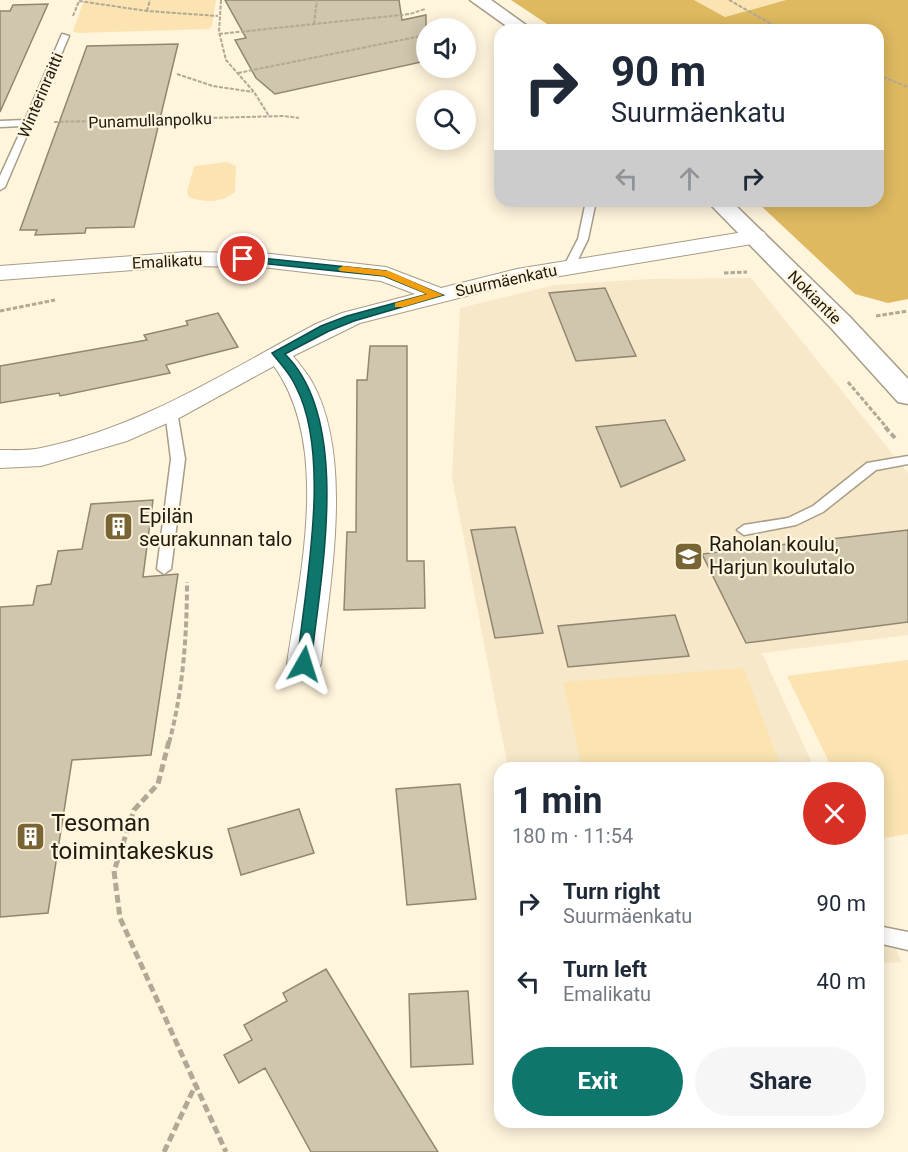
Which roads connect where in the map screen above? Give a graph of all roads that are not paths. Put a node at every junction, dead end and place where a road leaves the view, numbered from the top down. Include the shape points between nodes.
1 (479, 0) edge
2 (515, 24) edge
3 (65, 36) dead end
4 (29, 123) junction
5 (0, 124) edge
6 (0, 186) edge
7 (590, 207) edge
8 (724, 207) edge
9 (756, 237) junction
10 (570, 266) junction
11 (0, 273) edge
12 (438, 295) junction
13 (278, 353) junction
14 (908, 396) edge
15 (171, 411) junction
16 (0, 459) edge
17 (908, 459) edge
18 (744, 530) dead end
19 (164, 569) dead end
20 (304, 664) dead end
21 (884, 936) edge
22 (908, 941) edge

1 - 2 main road
3 - 4 lane, Winterinraitti
4 - 5 lane
4 - 6 lane, Winterinraitti
7 - 10 lane via 583,238
8 - 9 main road, Nokiantie
9 - 10 street, Suurmäenkatu
9 - 14 main road, Nokiantie
10 - 12 street, Suurmäenkatu
11 - 12 street, Emalikatu via 187,259 262,260 386,274
12 - 13 street, Suurmäenkatu via 351,318
13 - 15 street, Suurmäenkatu
13 - 20 street via 303,388 317,433 321,510
15 - 16 street, Suurmäenkatu via 117,435 41,457
15 - 19 lane via 178,459
17 - 18 lane via 872,466 818,509 791,522
21 - 22 lane

